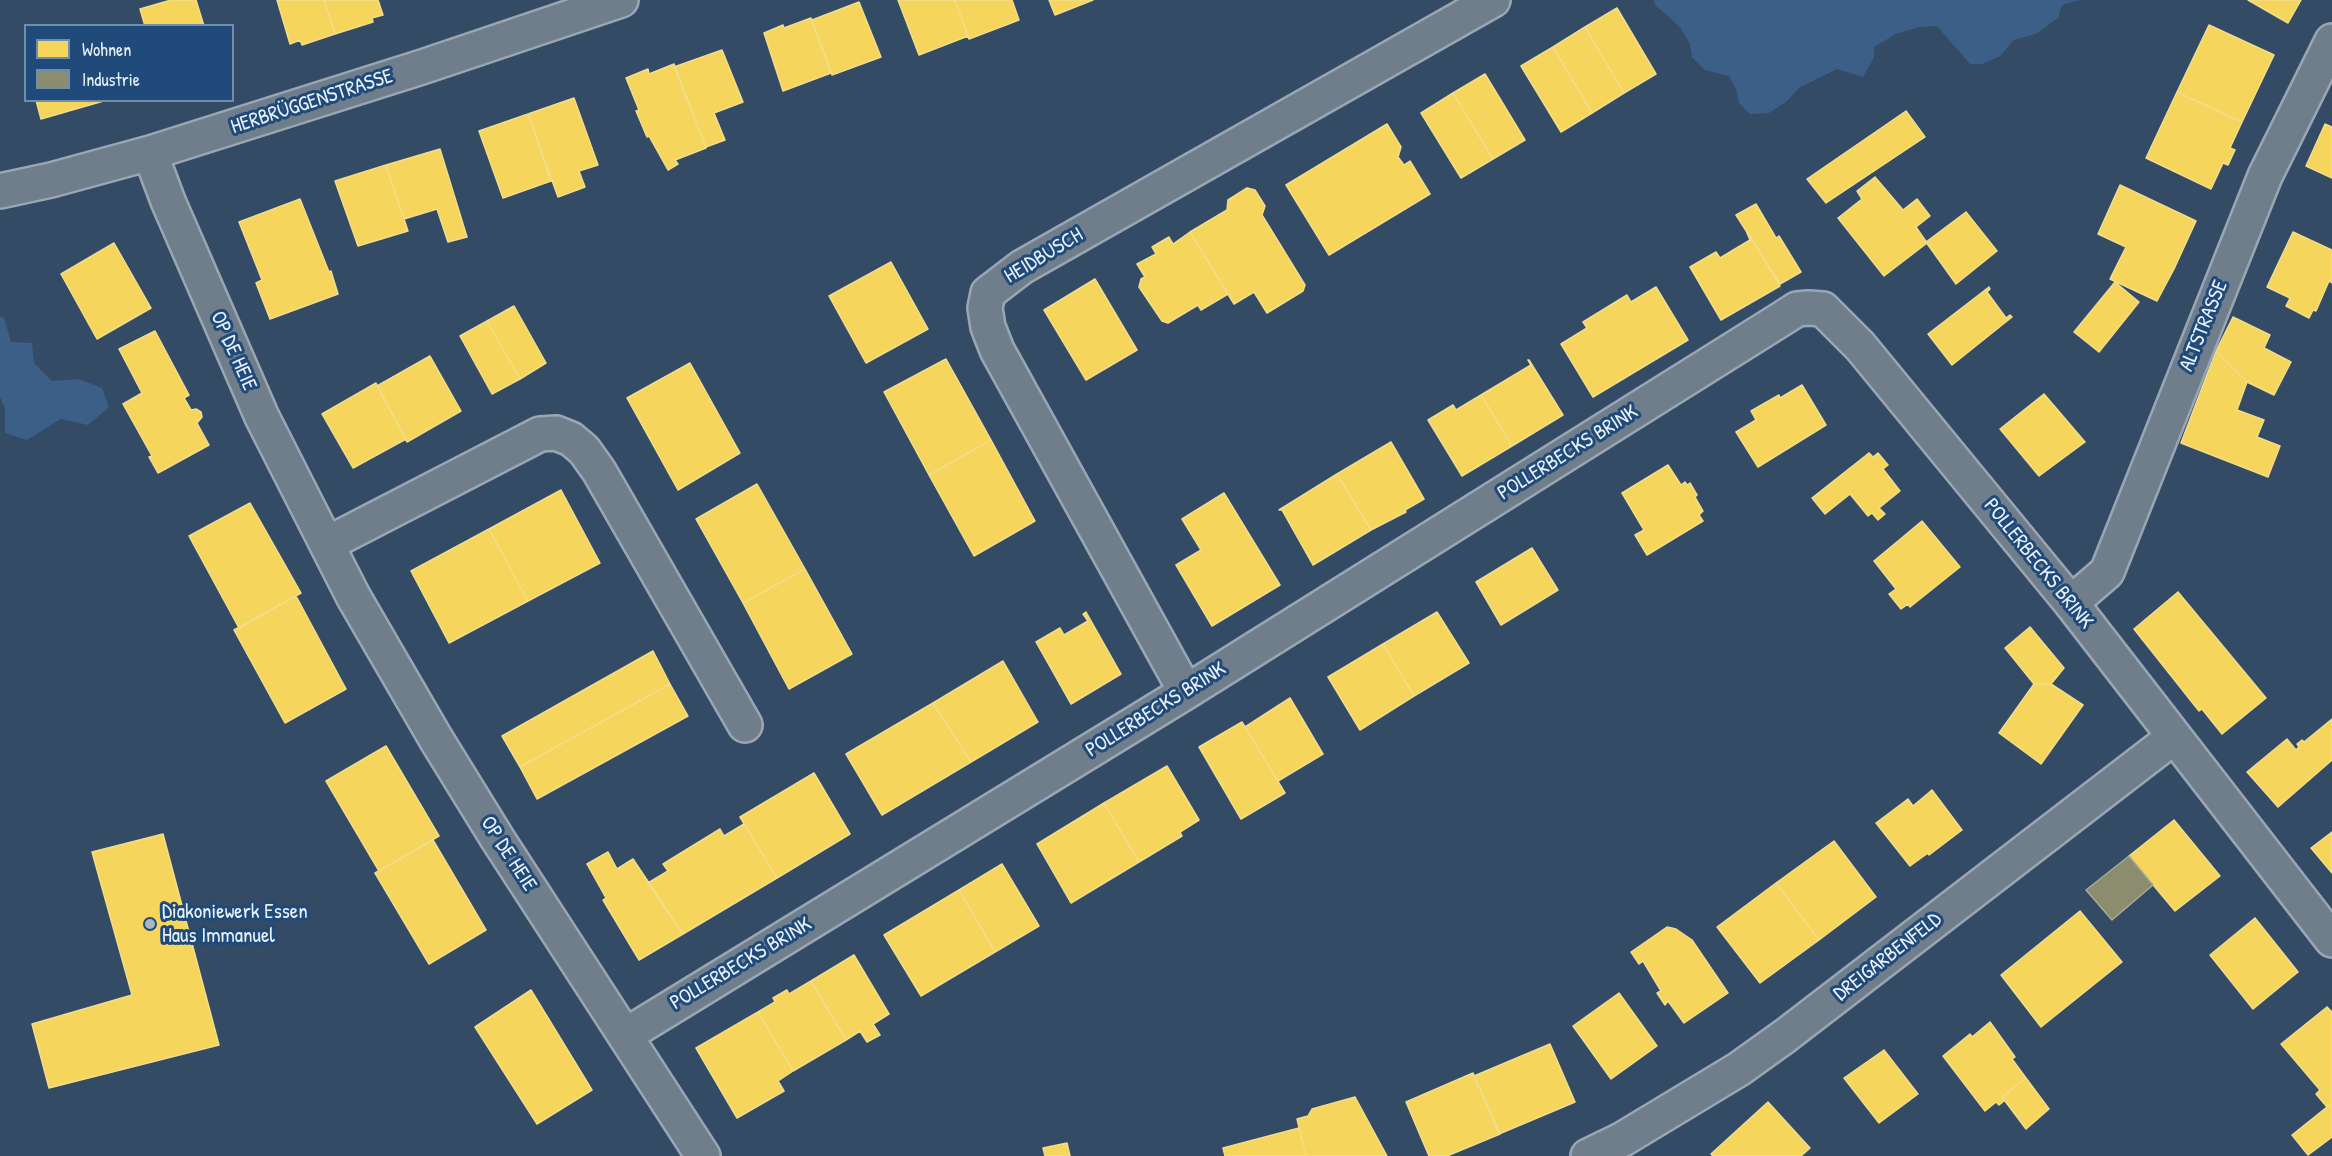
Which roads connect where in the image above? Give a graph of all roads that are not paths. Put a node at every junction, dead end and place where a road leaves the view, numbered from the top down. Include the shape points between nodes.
1 (621, 0) edge
2 (1493, 0) edge
3 (2332, 41) edge
4 (150, 153) junction
5 (0, 191) edge
6 (327, 544) junction
7 (2071, 603) junction
8 (1186, 692) junction
9 (745, 725) dead end
10 (2174, 737) junction
11 (2332, 940) edge
12 (626, 1035) junction
13 (703, 1156) edge
14 (1588, 1156) edge

1 - 4 street, HERBRÜGGENSTRASSE
2 - 8 street, HEIDBUSCH via 1022,267 987,293 988,327 997,350
3 - 7 street, ALTSTRASSE via 2265,176 2106,572
4 - 5 street, HERBRÜGGENSTRASSE
4 - 6 street, OP DE HEIE via 262,417
6 - 9 street via 540,434 556,432 584,450 599,471
6 - 12 street, OP DE HEIE via 436,739
7 - 8 street, POLLERBECKS BRINK via 1860,346 1823,309 1797,309
7 - 10 street, POLLERBECKS BRINK
8 - 12 street, POLLERBECKS BRINK
10 - 11 street, POLLERBECKS BRINK
10 - 14 street, DREIGARBENFELD via 1785,1036 1712,1085
12 - 13 street, OP DE HEIE

